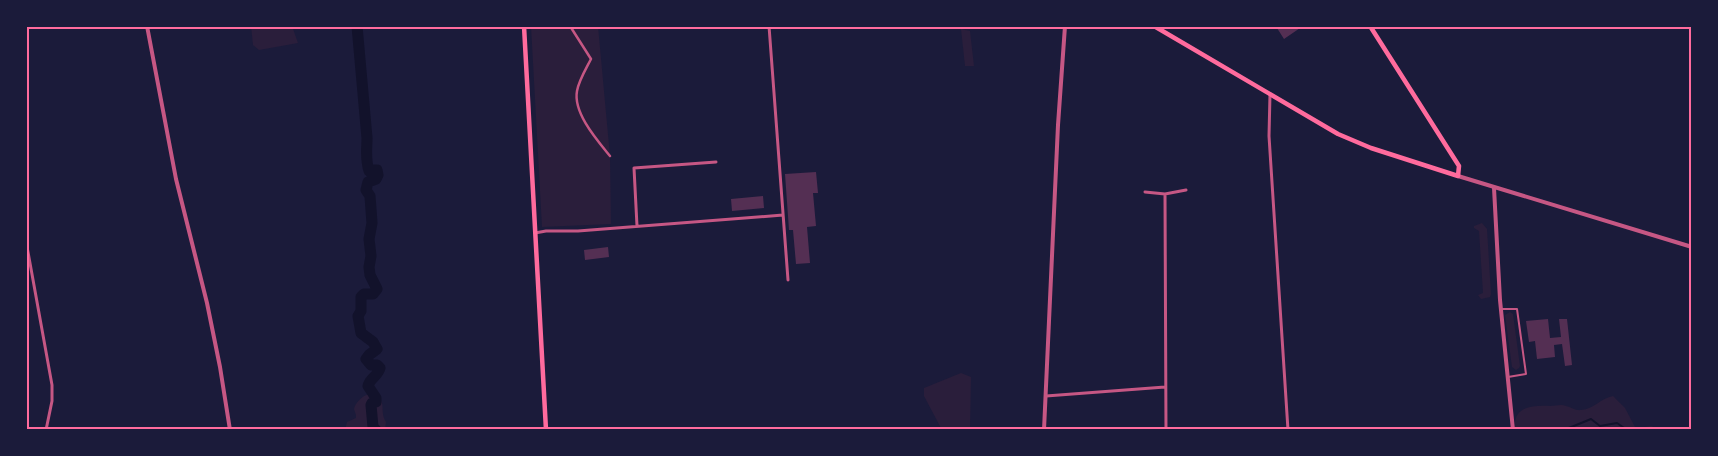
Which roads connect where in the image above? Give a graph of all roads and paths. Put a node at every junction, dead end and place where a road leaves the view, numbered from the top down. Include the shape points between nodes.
1 (147, 26) edge
2 (524, 26) edge
3 (570, 26) edge
4 (770, 26) edge
5 (1065, 26) edge
6 (1154, 26) edge
7 (1370, 26) edge
8 (1270, 94) junction
9 (610, 156) dead end
10 (716, 162) dead end
11 (1458, 176) junction
12 (1494, 188) junction
13 (1186, 190) dead end
14 (1145, 192) dead end
15 (1165, 194) junction
16 (783, 215) junction
17 (637, 226) junction
18 (535, 233) junction
19 (26, 241) edge
20 (1692, 247) edge
21 (788, 280) dead end
22 (1501, 310) junction
23 (1508, 377) junction
24 (1165, 387) junction
25 (1046, 396) junction
26 (46, 430) edge
27 (230, 430) edge
28 (546, 430) edge
29 (1044, 430) edge
30 (1166, 430) edge
31 (1288, 430) edge
32 (1513, 430) edge

1 - 27 street via 176,179 209,312
2 - 18 main road
3 - 9 street via 591,59 577,91 578,106 591,132
4 - 16 street
5 - 25 street
6 - 8 main road
7 - 11 main road via 1459,166
8 - 11 main road via 1353,142
8 - 31 street
10 - 17 street via 634,168
11 - 12 street
12 - 20 street
12 - 22 street
13 - 15 street
14 - 15 street
15 - 24 street
16 - 17 street
16 - 21 street
17 - 18 street
18 - 28 main road
19 - 26 street via 52,384
22 - 23 street
22 - 23 lane via 1517,309 1526,374
23 - 32 street
24 - 25 street
24 - 30 street
25 - 29 street

